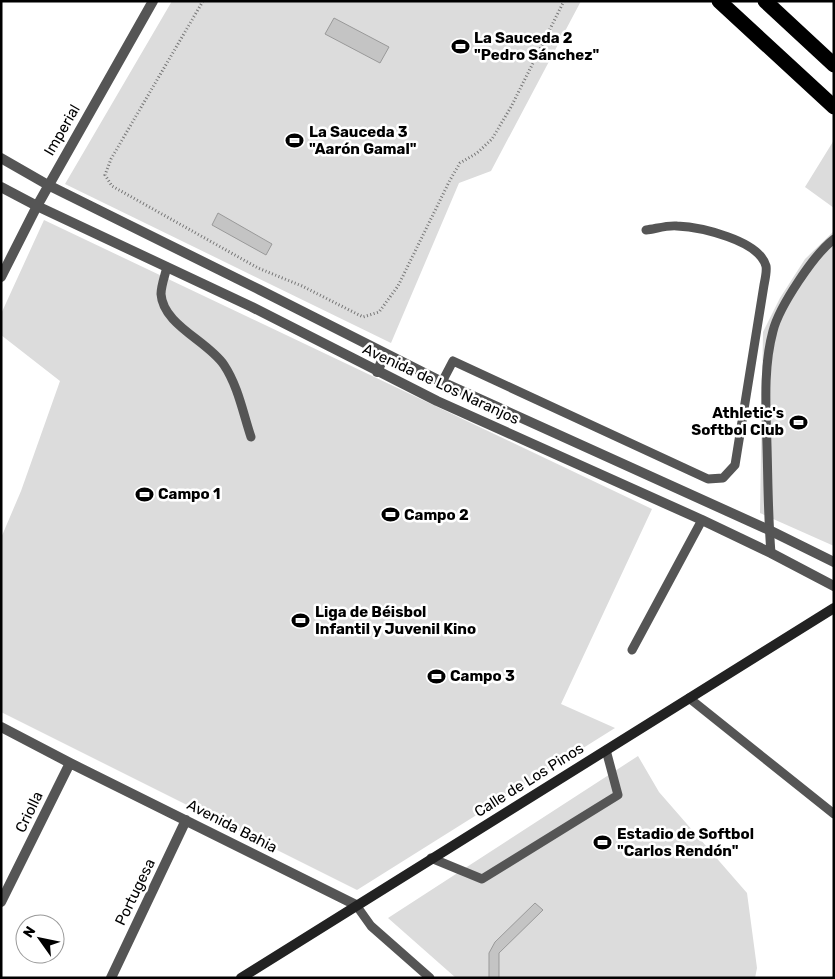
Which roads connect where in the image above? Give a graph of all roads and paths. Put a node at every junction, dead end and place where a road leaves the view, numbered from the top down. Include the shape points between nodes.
1 (153, 1) edge
2 (202, 1) edge
3 (564, 1) edge
4 (719, 1) edge
5 (765, 1) edge
6 (834, 65) edge
7 (834, 106) edge
8 (1, 158) edge
9 (48, 186) junction
10 (1, 187) edge
11 (37, 206) junction
12 (646, 230) dead end
13 (834, 240) edge
14 (167, 267) junction
15 (1, 277) edge
16 (385, 354) junction
17 (377, 372) junction
18 (442, 382) junction
19 (252, 437) dead end
20 (702, 520) junction
21 (769, 530) junction
22 (771, 553) junction
23 (834, 562) edge
24 (834, 586) edge
25 (834, 608) edge
26 (632, 650) dead end
27 (689, 698) junction
28 (1, 727) edge
29 (606, 750) junction
30 (70, 763) junction
31 (834, 814) edge
32 (186, 820) junction
33 (431, 858) junction
34 (1, 902) edge
35 (356, 905) junction
36 (111, 978) edge
37 (241, 978) edge
38 (430, 978) edge

1 - 9 street, Imperial
2 - 3 path via 111,159 105,175 112,186 258,268 363,317 379,312 398,286 460,163 492,139
4 - 7 highway
5 - 6 highway
8 - 9 street
9 - 11 street, Imperial
9 - 16 street, Avenida de Los Naranjos
10 - 11 street
11 - 14 street, Avenida de Los Naranjos
11 - 15 street, Imperial
12 - 18 lane via 675,226 729,236 756,251 766,266 735,465 724,478 708,479 452,361
13 - 21 lane via 810,266 788,299 773,330 767,394
14 - 17 street, Avenida de Los Naranjos
14 - 19 lane via 161,293 164,308 223,364 233,382
16 - 17 street
16 - 18 street, Avenida de Los Naranjos
17 - 20 street, Avenida de Los Naranjos
18 - 21 street, Avenida de Los Naranjos
20 - 22 street, Avenida de Los Naranjos
20 - 26 lane
21 - 22 lane
21 - 23 street, Avenida de Los Naranjos
22 - 24 street, Avenida de Los Naranjos
25 - 27 street, Calle de Los Pinos
27 - 29 street, Calle de Los Pinos
27 - 31 lane
28 - 30 street, Avenida Bahia
29 - 33 street, Calle de Los Pinos
29 - 33 lane via 618,795 482,879
30 - 32 street, Avenida Bahia
30 - 34 street, Criolla
32 - 35 street, Avenida Bahia
32 - 36 street, Portugesa
33 - 35 street, Calle de Los Pinos
35 - 37 street, Calle de Los Pinos
35 - 38 lane, Avenida Bahia via 371,926

